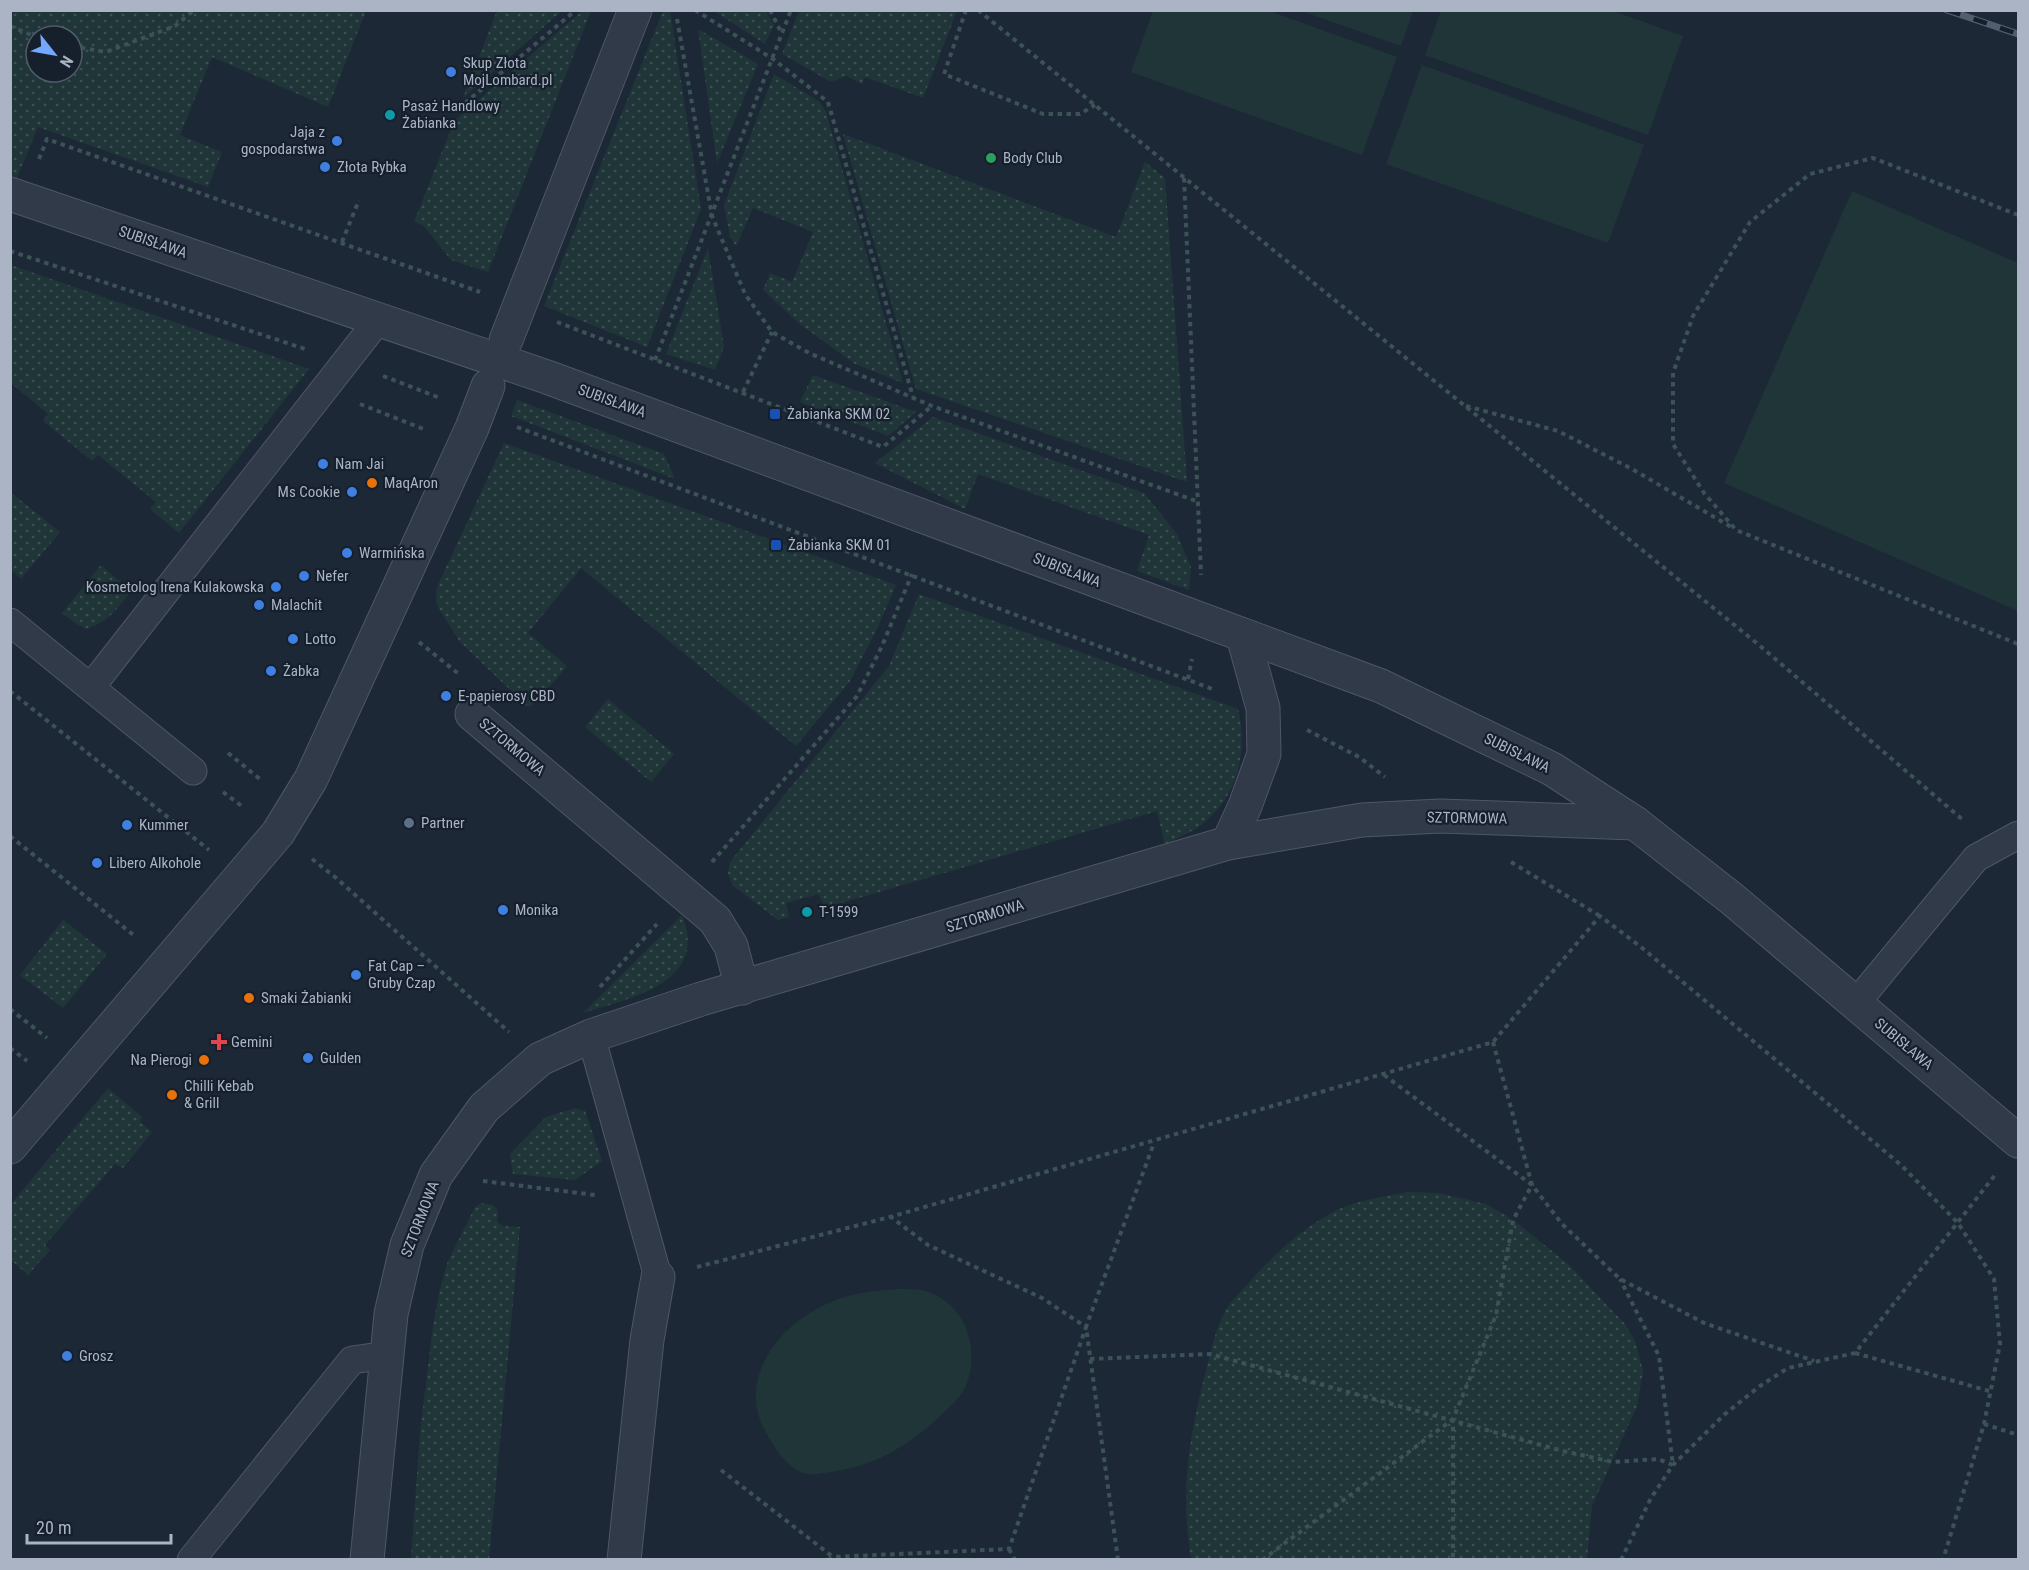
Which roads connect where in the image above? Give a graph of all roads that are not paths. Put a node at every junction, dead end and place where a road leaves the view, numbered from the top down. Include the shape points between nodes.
1 (635, 10) edge
2 (17, 196) edge
3 (379, 318) junction
4 (506, 340) dead end
5 (483, 399) road end
6 (10, 622) edge
7 (1243, 636) junction
8 (92, 687) junction
9 (472, 714) dead end
10 (193, 771) road end
11 (1635, 823) junction
12 (2019, 835) edge
13 (1228, 843) junction
14 (742, 988) junction
15 (1856, 1003) junction
16 (591, 1035) junction
17 (2019, 1142) edge
18 (10, 1147) edge
19 (658, 1277) joint
20 (387, 1355) junction
21 (191, 1560) edge
22 (367, 1560) edge
23 (624, 1560) edge

1 - 4 street
2 - 3 street, SUBISŁAWA
3 - 7 street, SUBISŁAWA
3 - 8 lane
5 - 18 street via 311,779 286,820
6 - 8 lane
7 - 11 street, SUBISŁAWA via 1381,686 1552,769
7 - 13 street via 1263,708 1264,754
8 - 10 lane
9 - 14 street, SZTORMOWA via 715,920 731,946
11 - 13 street, SZTORMOWA via 1440,816 1362,820
11 - 15 street, SUBISŁAWA
12 - 15 lane via 1976,858
13 - 14 street, SZTORMOWA
14 - 16 street, SZTORMOWA
15 - 17 street, SUBISŁAWA
16 - 19 lane
16 - 20 street, SZTORMOWA via 540,1059 484,1108 436,1174 407,1245 391,1314
19 - 23 street via 647,1340
20 - 21 lane via 352,1360
20 - 22 street, SZTORMOWA

